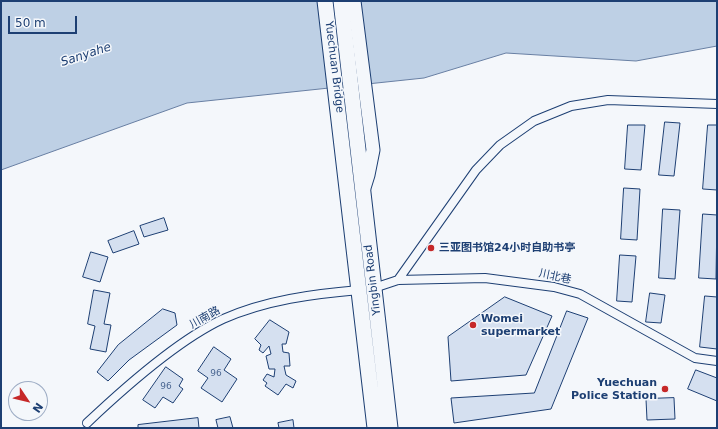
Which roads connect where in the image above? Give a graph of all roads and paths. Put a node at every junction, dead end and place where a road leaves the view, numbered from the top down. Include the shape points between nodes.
1 (325, 1) edge
2 (341, 1) edge
3 (354, 1) edge
4 (717, 104) edge
5 (348, 133) junction
6 (362, 194) junction
7 (398, 280) junction
8 (366, 289) junction
9 (717, 361) edge
10 (87, 423) dead end
11 (375, 428) edge
12 (390, 428) edge

1 - 5 highway, Yuechuan Bridge
2 - 5 highway, Yuechuan Bridge
3 - 6 main road via 372,150
4 - 7 street via 608,100 571,106 534,122 500,145 476,170
5 - 6 highway, Yingbin Road
5 - 8 highway, Yingbin Road
6 - 8 highway, Yingbin Road
7 - 8 street, 川北巷
7 - 9 street, 川北巷 via 485,278 554,287 580,294 695,358
8 - 10 street, 川南路 via 316,294 265,304 222,319 186,341
8 - 11 highway, Yingbin Road
8 - 12 highway, Yingbin Road

